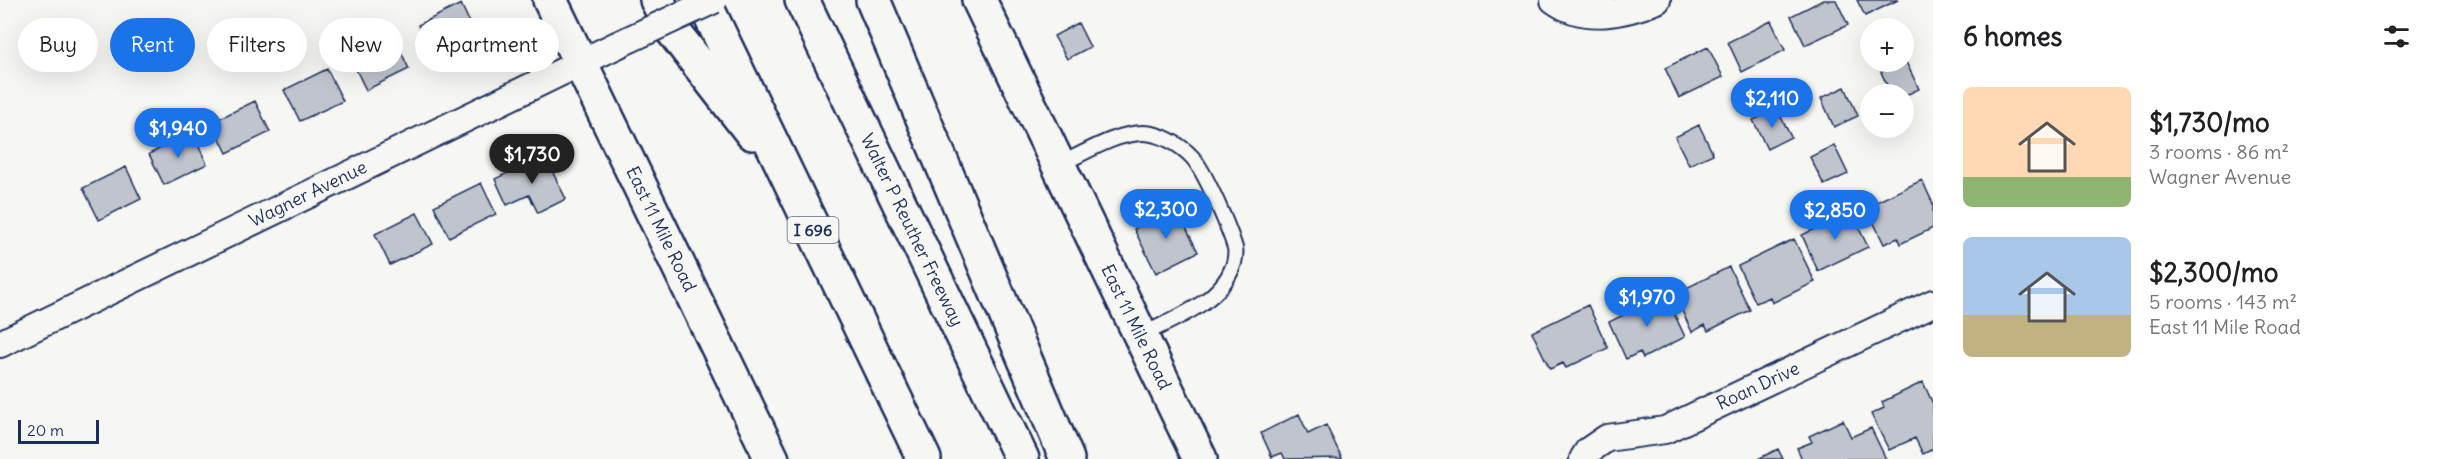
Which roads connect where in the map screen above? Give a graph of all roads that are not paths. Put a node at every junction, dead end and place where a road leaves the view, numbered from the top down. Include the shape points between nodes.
1 (550, 0) edge
2 (657, 0) edge
3 (704, 0) edge
4 (714, 0) edge
5 (802, 0) edge
6 (873, 0) edge
7 (979, 0) edge
8 (1554, 0) edge
9 (1657, 0) edge
10 (580, 61) junction
11 (1058, 165) junction
12 (790, 183) junction
13 (1933, 303) edge
14 (1140, 336) junction
15 (0, 344) edge
16 (772, 459) edge
17 (924, 459) edge
18 (1022, 459) edge
19 (1067, 459) edge
20 (1200, 459) edge
21 (1583, 459) edge

1 - 10 main road, East 11 Mile Road
2 - 12 main road via 673,31
3 - 12 main road, I 696
4 - 10 street, Wagner Avenue, bridge
5 - 18 main road, Walter P Reuther Freeway
6 - 19 main road
7 - 11 main road, East 11 Mile Road
8 - 9 street via 1582,13 1608,14
10 - 15 street, Wagner Avenue
10 - 16 main road, East 11 Mile Road
11 - 14 main road, East 11 Mile Road
11 - 14 lane via 1122,137 1144,133 1170,140 1192,157 1210,188 1236,250 1233,266 1222,284 1200,305
12 - 17 main road, I 696
13 - 21 street, Roan Drive via 1665,430 1607,438
14 - 20 main road, East 11 Mile Road

